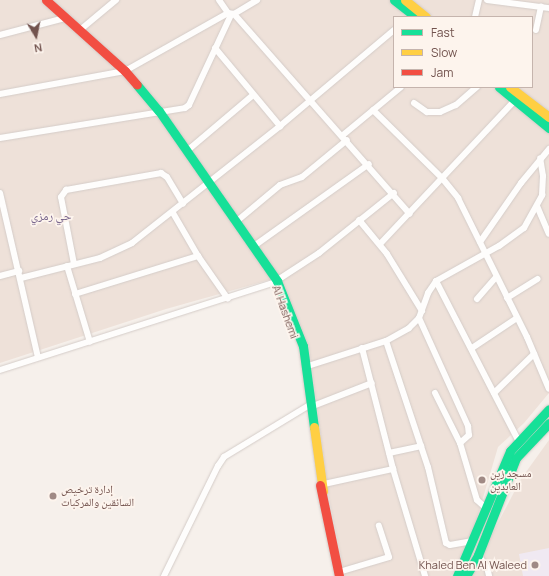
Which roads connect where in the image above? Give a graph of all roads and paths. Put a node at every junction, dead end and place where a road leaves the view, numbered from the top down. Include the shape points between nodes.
1 (46, 0) edge
2 (116, 0) edge
3 (218, 0) edge
4 (257, 0) edge
5 (394, 0) edge
6 (405, 0) edge
7 (479, 0) edge
8 (487, 0) edge
9 (518, 2) edge
10 (541, 7) junction
11 (549, 8) edge
12 (231, 14) junction
13 (411, 16) edge
14 (425, 16) edge
15 (475, 16) edge
16 (65, 18) junction
17 (80, 30) junction
18 (536, 30) dead end
19 (393, 31) edge
20 (0, 35) edge
21 (215, 48) junction
22 (125, 71) junction
23 (400, 88) edge
24 (476, 88) edge
25 (500, 88) edge
26 (511, 88) edge
27 (0, 94) edge
28 (253, 95) junction
29 (312, 99) junction
30 (515, 100) junction
31 (414, 103) dead end
32 (373, 110) junction
33 (159, 111) junction
34 (549, 117) edge
35 (280, 126) junction
36 (549, 128) edge
37 (345, 137) junction
38 (0, 138) edge
39 (549, 149) edge
40 (188, 150) junction
41 (540, 158) junction
42 (369, 164) junction
43 (442, 178) junction
44 (210, 182) junction
45 (0, 193) edge
46 (394, 193) junction
47 (183, 204) junction
48 (537, 206) junction
49 (174, 213) junction
50 (410, 214) junction
51 (359, 220) junction
52 (236, 221) junction
53 (549, 234) edge
54 (480, 242) junction
55 (380, 244) junction
56 (254, 246) junction
57 (484, 254) junction
58 (198, 256) junction
59 (74, 264) junction
60 (67, 266) junction
61 (19, 271) junction
62 (0, 276) edge
63 (496, 277) junction
64 (21, 278) junction
65 (538, 279) dead end
66 (274, 281) junction
67 (436, 281) junction
68 (75, 294) junction
69 (507, 298) junction
70 (228, 299) junction
71 (477, 299) dead end
72 (420, 314) junction
73 (517, 318) junction
74 (295, 328) junction
75 (386, 341) junction
76 (90, 342) junction
77 (362, 348) junction
78 (472, 348) junction
79 (534, 354) junction
80 (38, 358) junction
81 (308, 366) junction
82 (0, 370) edge
83 (372, 383) junction
84 (549, 389) edge
85 (435, 393) dead end
86 (494, 393) junction
87 (310, 406) junction
88 (549, 409) edge
89 (549, 423) edge
90 (518, 440) junction
91 (460, 443) junction
92 (422, 446) junction
93 (389, 453) junction
94 (393, 469) junction
95 (323, 488) junction
96 (486, 508) junction
97 (379, 526) dead end
98 (473, 541) junction
99 (478, 555) junction
100 (167, 574) edge
101 (339, 574) edge
102 (425, 576) edge
103 (458, 576) edge
104 (466, 576) edge
105 (489, 576) edge

1 - 16 street
2 - 17 street
3 - 12 street
4 - 12 street
5 - 13 street
6 - 14 street
7 - 15 street
8 - 9 street
9 - 10 street
10 - 11 street
10 - 18 street
12 - 21 street
12 - 22 street
12 - 29 street
16 - 17 street
16 - 20 street
17 - 22 street, Al Hashemi
19 - 29 street
21 - 28 street
21 - 33 street via 189,105 176,110
22 - 27 street
22 - 33 street, Al Hashemi
23 - 32 street
24 - 31 street via 448,110 427,112
25 - 30 street
26 - 34 street
28 - 35 street
28 - 40 street
29 - 35 street
29 - 37 street
30 - 36 street
30 - 43 street
32 - 37 street
32 - 43 street
33 - 38 street
33 - 40 street, Al Hashemi
35 - 44 street
37 - 42 street
37 - 52 street via 302,177 280,185
39 - 41 street
40 - 44 street, Al Hashemi
41 - 48 street via 543,186
41 - 54 street
42 - 46 street
42 - 56 street
43 - 50 street
43 - 54 street via 458,198
44 - 47 street
44 - 52 street, Al Hashemi
45 - 61 street
46 - 50 street
46 - 51 street
47 - 49 street
47 - 59 street via 167,177 161,173 66,190 61,197
48 - 53 street
48 - 57 street via 524,228
49 - 58 street
49 - 59 street via 124,248
50 - 55 street
51 - 55 street
51 - 66 street via 319,254
52 - 56 street, Al Hashemi
54 - 57 street
55 - 72 street
56 - 66 street, Al Hashemi
57 - 63 street
57 - 67 street
58 - 68 street
58 - 70 street
59 - 60 street
60 - 64 street
60 - 68 street
61 - 62 street
61 - 64 street
63 - 69 street
63 - 71 street
64 - 80 street
65 - 69 street
66 - 70 street
66 - 74 street, Al Hashemi
67 - 72 street
67 - 78 street
68 - 76 street
69 - 73 street
70 - 76 street
72 - 75 street via 409,328
72 - 91 street via 468,426 469,435
73 - 78 street
73 - 79 street
74 - 81 street, Al Hashemi
74 - 87 street, Al Hashemi
75 - 77 street
75 - 92 street
76 - 80 street
77 - 81 street
77 - 83 street
78 - 86 street
79 - 84 street
79 - 86 street
80 - 82 street
81 - 87 street, Al Hashemi
83 - 87 street
83 - 93 street
85 - 91 street
86 - 90 street
87 - 95 street, Al Hashemi
87 - 100 street via 221,462
88 - 90 street
89 - 99 street via 516,458
90 - 96 street via 499,472
91 - 96 street via 477,500
92 - 93 street
92 - 98 street via 446,542 450,545
93 - 94 street
94 - 95 street
94 - 102 street
95 - 101 street, Al Hashemi
96 - 98 street
97 - 101 street via 389,557
98 - 103 street
99 - 104 street
99 - 105 street via 487,567

